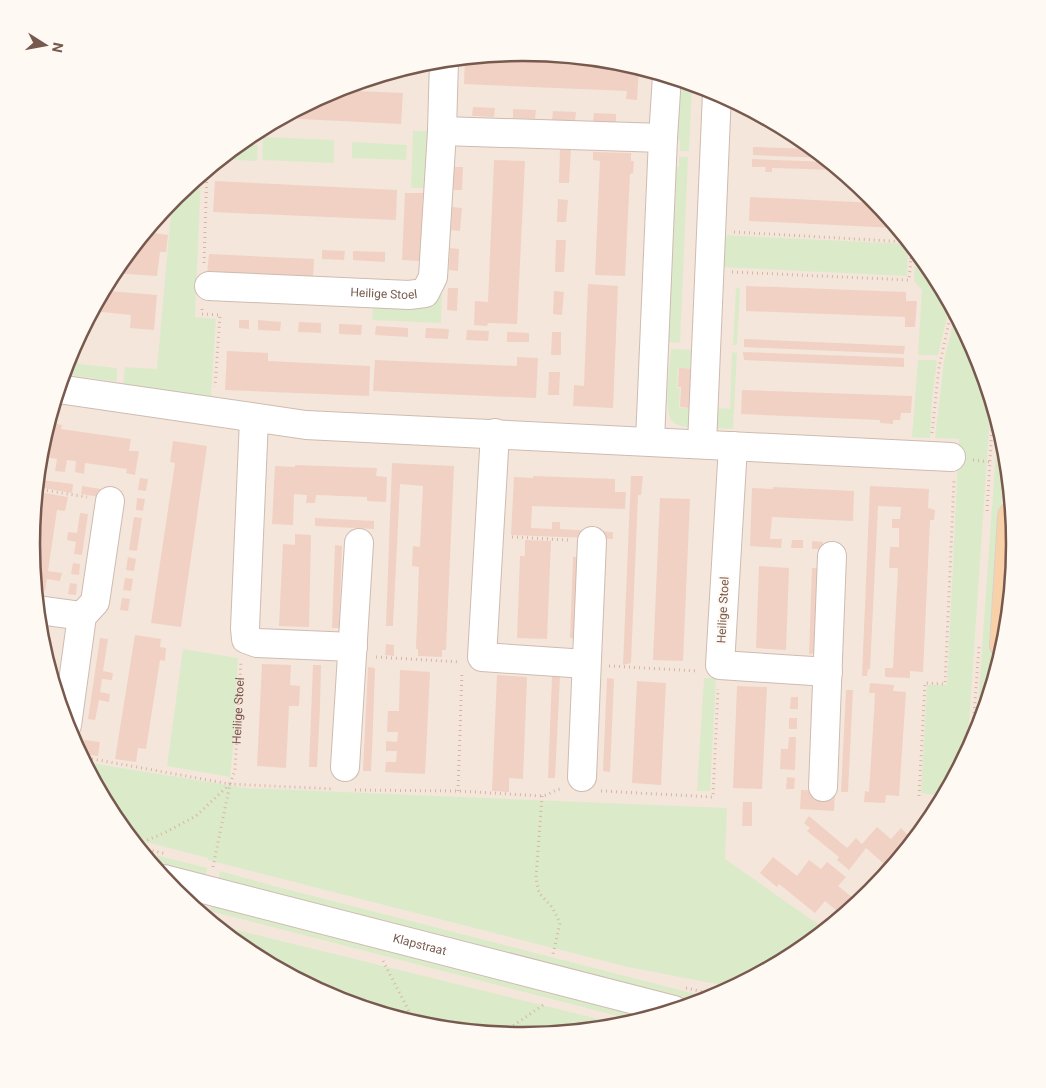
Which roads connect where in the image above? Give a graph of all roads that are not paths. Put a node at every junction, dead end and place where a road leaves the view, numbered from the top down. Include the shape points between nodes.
1 (444, 68) edge
2 (667, 83) edge
3 (717, 102) edge
4 (442, 131) junction
5 (663, 138) junction
6 (209, 286) dead end
7 (65, 391) edge
8 (254, 419) junction
9 (495, 434) junction
10 (650, 441) junction
11 (702, 444) junction
12 (733, 446) junction
13 (946, 458) road end
14 (110, 501) road end
15 (592, 541) road end
16 (359, 543) dead end
17 (832, 556) dead end
18 (45, 611) edge
19 (82, 616) junction
20 (353, 652) junction
21 (586, 664) junction
22 (828, 672) junction
23 (69, 706) edge
24 (344, 782) road end
25 (582, 786) road end
26 (823, 787) dead end
27 (177, 881) edge
28 (661, 1007) edge

1 - 4 street, Heilige Stoel
2 - 5 street
3 - 11 street
4 - 5 street
4 - 6 street, Heilige Stoel via 433,277 425,293 409,295
5 - 10 street
7 - 8 street
8 - 9 street via 306,425
8 - 20 street via 246,639 257,643
9 - 10 street
9 - 21 street via 482,657
10 - 11 street
11 - 12 street
12 - 13 street
12 - 22 street, Heilige Stoel via 719,669
14 - 19 street via 95,602
15 - 21 street
16 - 20 street
17 - 22 street
18 - 19 street
19 - 23 street
20 - 24 street
21 - 25 street
22 - 26 street
27 - 28 street, Klapstraat

